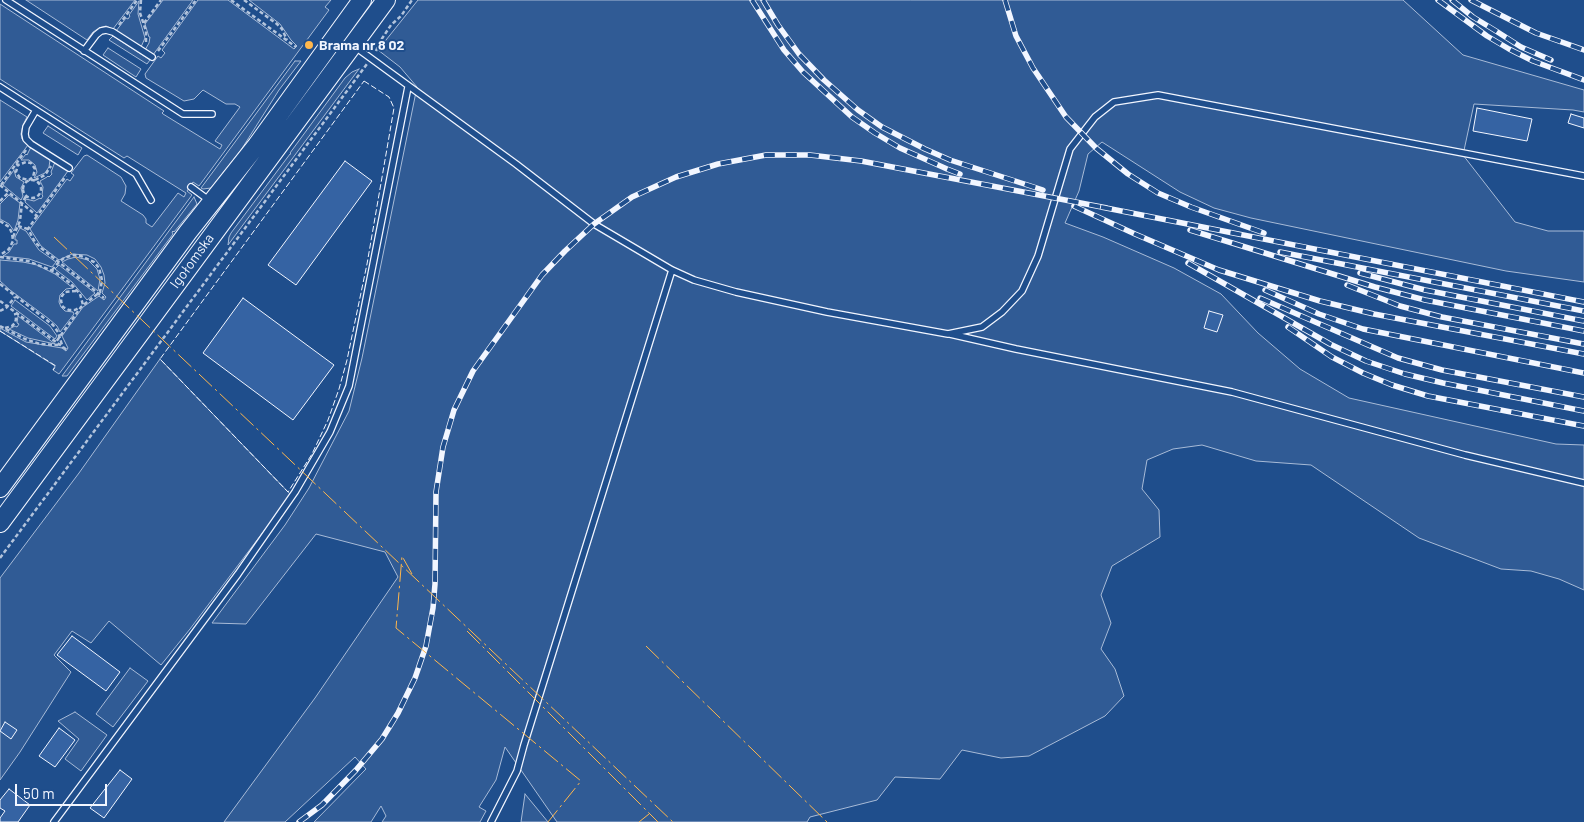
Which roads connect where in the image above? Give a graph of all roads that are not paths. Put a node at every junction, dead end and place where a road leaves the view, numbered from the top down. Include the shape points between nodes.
1 (6, 0) edge
2 (362, 0) edge
3 (386, 0) edge
4 (352, 45) junction
5 (84, 51) junction
6 (152, 57) road end
7 (0, 87) edge
8 (408, 87) junction
9 (36, 110) junction
10 (212, 114) dead end
11 (69, 168) road end
12 (1584, 176) edge
13 (191, 187) dead end
14 (151, 200) dead end
15 (211, 202) junction
16 (672, 270) junction
17 (948, 334) junction
18 (1584, 482) edge
19 (2, 485) edge
20 (23, 492) junction
21 (0, 523) edge
22 (0, 530) edge
23 (493, 821) edge
24 (54, 822) edge

1 - 5 lane
2 - 15 main road, Igołomska via 257,145
3 - 4 main road, Igołomska
4 - 8 lane
4 - 20 main road, Igołomska
5 - 6 lane via 96,34 106,30
5 - 10 lane via 183,114
7 - 9 lane
8 - 16 lane via 594,224
8 - 24 lane via 349,386 330,432 295,492 238,574
9 - 11 lane via 26,127 25,137
9 - 14 lane via 136,174
12 - 17 lane via 1158,95 1114,102 1094,117 1070,149 1038,256 1022,291 982,327
13 - 15 lane
15 - 19 main road, Igołomska
16 - 17 lane via 694,280 745,294
16 - 23 lane via 518,771
17 - 18 lane via 1232,392 1465,455
20 - 21 main road, Igołomska
20 - 22 main road

